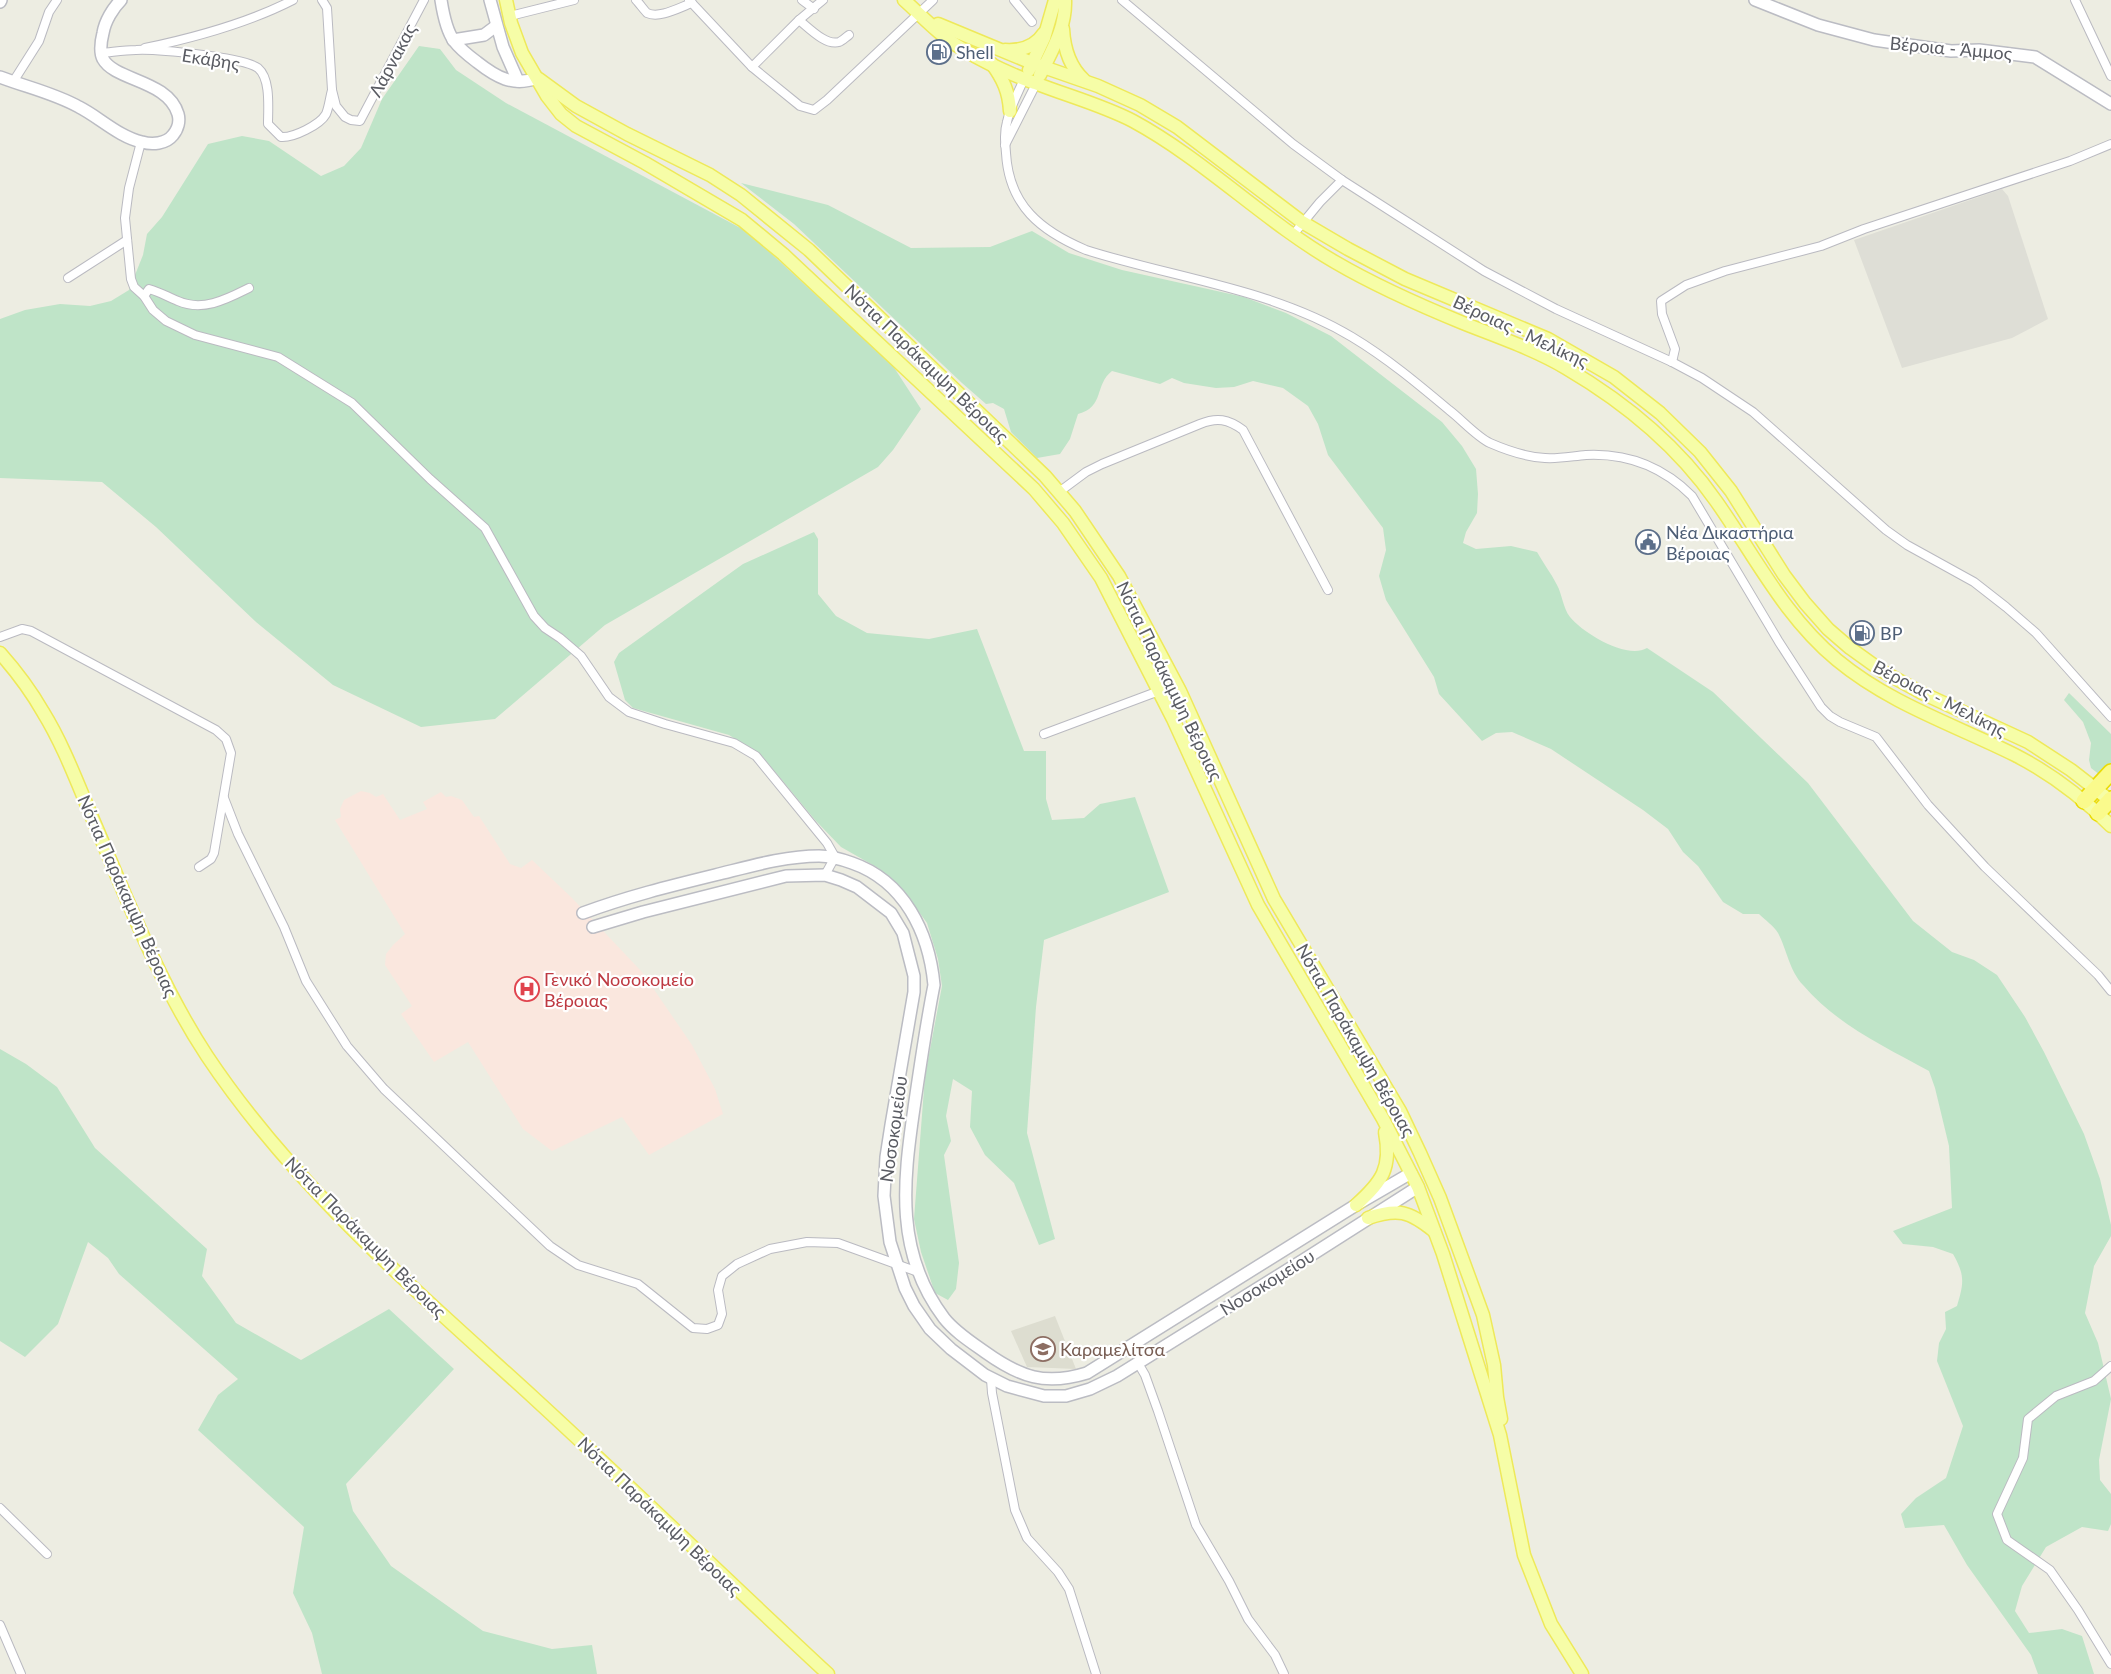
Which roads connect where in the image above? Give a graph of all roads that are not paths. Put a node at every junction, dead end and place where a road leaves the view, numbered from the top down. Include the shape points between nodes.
1 (57, 0) edge
2 (121, 0) edge
3 (293, 0) edge
4 (322, 0) edge
5 (424, 0) edge
6 (441, 0) edge
7 (490, 0) edge
8 (506, 0) edge
9 (574, 0) edge
10 (636, 0) edge
11 (802, 0) edge
12 (823, 0) edge
13 (904, 0) edge
14 (933, 0) edge
15 (1014, 0) edge
16 (1055, 0) edge
17 (1065, 0) edge
18 (1122, 0) edge
19 (1755, 0) edge
20 (2075, 0) edge
21 (690, 1) edge
22 (814, 9) junction
23 (510, 16) junction
24 (923, 16) junction
25 (799, 20) junction
26 (1032, 22) dead end
27 (496, 26) junction
28 (1063, 26) junction
29 (1048, 27) junction
30 (849, 35) dead end
31 (453, 40) junction
32 (1001, 49) junction
33 (137, 50) junction
34 (101, 53) junction
35 (992, 64) junction
36 (1038, 65) junction
37 (752, 67) junction
38 (2111, 76) edge
39 (0, 77) edge
40 (537, 78) junction
41 (1030, 81) junction
42 (13, 82) junction
43 (518, 82) junction
44 (1086, 82) junction
45 (332, 90) junction
46 (2111, 104) edge
47 (1010, 111) junction
48 (141, 142) junction
49 (2111, 144) edge
50 (1006, 145) junction
51 (1342, 180) junction
52 (1302, 222) junction
53 (1292, 236) junction
54 (127, 240) junction
55 (68, 278) dead end
56 (249, 288) dead end
57 (144, 296) junction
58 (1672, 362) junction
59 (1059, 492) junction
60 (1328, 590) dead end
61 (0, 637) edge
62 (0, 652) edge
63 (1159, 691) junction
64 (2111, 718) edge
65 (1044, 734) dead end
66 (2111, 772) edge
67 (2096, 788) junction
68 (224, 798) junction
69 (2111, 800) edge
70 (2084, 801) junction
71 (2098, 813) junction
72 (2111, 826) edge
73 (835, 857) junction
74 (199, 867) dead end
75 (825, 875) junction
76 (584, 913) dead end
77 (593, 927) dead end
78 (2111, 991) edge
79 (1383, 1119) junction
80 (1411, 1173) junction
81 (1431, 1176) junction
82 (1418, 1187) junction
83 (1356, 1205) junction
84 (1368, 1218) junction
85 (1434, 1232) junction
86 (898, 1264) junction
87 (918, 1272) junction
88 (1138, 1363) junction
89 (2111, 1366) edge
90 (991, 1379) junction
91 (1500, 1436) junction
92 (0, 1508) edge
93 (47, 1554) dead end
94 (0, 1625) edge
95 (2111, 1664) edge
96 (20, 1674) edge
97 (828, 1674) edge
98 (1096, 1674) edge
99 (1284, 1674) edge
100 (1582, 1674) edge

1 - 42 street via 49,12 39,41
2 - 34 street via 104,28
3 - 33 street via 274,10 177,42
4 - 45 street via 327,8
5 - 45 street, Λάρνακας via 360,121 340,113
6 - 31 street
7 - 27 street
8 - 23 main road, Νότια Παράκαμψη Βέροιας
9 - 23 street
10 - 21 street via 647,12 656,14
11 - 22 street
12 - 22 street
13 - 24 main road, Βέροιας - Μελίκης
14 - 24 street
15 - 26 street
16 - 29 main road
17 - 28 main road
18 - 51 street via 1293,144
19 - 46 street, Βέροια - Άμμος via 1818,25 1874,40 1942,50 2035,57
20 - 38 street
21 - 37 street
22 - 25 street
23 - 40 main road, Νότια Παράκαμψη Βέροιας via 522,53
24 - 32 main road, Βέροιας - Μελίκης
24 - 35 main road, Βέροιας - Μελίκης via 954,44
24 - 37 street via 814,110 800,106
25 - 30 street via 832,43
25 - 37 street
27 - 31 street via 484,35
27 - 43 street
28 - 36 main road
28 - 44 main road via 1071,62
29 - 32 main road via 1041,38 1029,47 1016,51
29 - 36 main road
31 - 43 street via 491,73
32 - 36 main road, Βέροιας - Μελίκης
33 - 34 street, Εκάβης
33 - 45 street, Εκάβης via 230,59 258,68 266,88 268,124 281,137 294,136 320,121 326,114
34 - 48 street via 113,68 160,91 176,107 179,122 173,136 162,143
35 - 41 main road, Βέροιας - Μελίκης
35 - 47 main road via 1005,84
36 - 41 main road
36 - 44 main road, Βέροιας - Μελίκης
39 - 42 street
40 - 43 street
40 - 59 main road, Νότια Παράκαμψη Βέροιας via 576,106 710,175 741,195 809,250
40 - 63 main road, Νότια Παράκαμψη Βέροιας via 556,108 576,126 645,162 742,220 783,254 1034,489 1063,523 1101,578
41 - 47 street
41 - 50 street
41 - 53 main road, Βέροιας - Μελίκης via 1112,111 1151,132
42 - 48 street via 78,106
44 - 52 main road, Βέροιας - Μελίκης via 1140,105 1177,127
47 - 50 street via 1005,132
48 - 54 street via 129,188 125,218
49 - 58 street via 1821,246 1725,271 1686,285 1661,301 1662,314 1675,349
50 - 78 street via 1010,182 1018,198 1036,222 1064,241 1114,259 1296,309 1326,323 1353,337 1408,375 1488,442 1545,458 1587,455 1625,458 1649,464 1681,484 1692,496 1821,707 1840,722 1876,737 1928,805 1985,868
51 - 52 street
51 - 58 street via 1484,271 1556,309
52 - 53 street
52 - 67 main road, Βέροιας - Μελίκης via 1405,279 1548,339 1614,377 1660,413 1700,452 1731,491 1805,603 1850,648 1882,671 1922,693 2028,742
53 - 70 main road, Βέροιας - Μελίκης via 1392,292 1538,354 1605,392 1648,426 1686,464 1716,502 1791,614 1838,661 1872,686 1912,708 2018,757
54 - 55 street
54 - 57 street via 131,279
56 - 57 street via 221,302 200,306 179,302 149,289
57 - 73 street via 166,321 195,334 278,357 352,403 485,528 534,616 581,656 609,697 628,712 734,743 756,756
58 - 64 street via 1753,412 1886,530 1974,582 2006,606 2036,633
59 - 60 street via 1102,464 1200,424 1220,419 1232,422 1243,430
59 - 81 main road, Νότια Παράκαμψη Βέροιας via 1119,576 1180,691 1274,899 1400,1111
61 - 68 street via 22,628 31,631 216,730 226,739 231,753
62 - 97 main road, Νότια Παράκαμψη Βέροιας via 44,714 69,764 158,971 207,1055 245,1109 287,1160 359,1236
63 - 65 street
63 - 79 main road, Νότια Παράκαμψη Βέροιας via 1258,905
66 - 67 highway
67 - 69 main road, Βέροιας - Μελίκης
67 - 70 highway
68 - 74 street via 212,859
68 - 86 street via 306,981 347,1046 384,1089 550,1246 578,1265 638,1284 693,1328 718,1325 722,1314 718,1290 722,1276 737,1264 770,1250 807,1242 838,1243
69 - 71 highway
70 - 71 main road, Βέροιας - Μελίκης
71 - 72 main road, Βέροιας - Μελίκης
73 - 75 street
73 - 76 street, Νοσοκομείου via 793,857 734,870 612,902
73 - 87 street, Νοσοκομείου via 882,877 897,892 920,926 932,961 934,984 905,1167 904,1208
75 - 77 street, Νοσοκομείου via 786,876
75 - 86 street, Νοσοκομείου via 857,887 891,913 904,933 914,976 886,1157 886,1221
79 - 80 main road, Νότια Παράκαμψη Βέροιας
79 - 83 main road via 1388,1156 1386,1167 1374,1189
80 - 81 main road
80 - 82 main road, Νότια Παράκαμψη Βέροιας
80 - 83 street, Νοσοκομείου
81 - 82 main road
81 - 91 main road, Νότια Παράκαμψη Βέροιας via 1483,1315 1494,1365 1502,1423
82 - 84 street, Νοσοκομείου
82 - 85 main road, Νότια Παράκαμψη Βέροιας
83 - 87 street, Νοσοκομείου via 1087,1374 1066,1380 1027,1376 1008,1368 966,1339 945,1320
84 - 85 main road via 1400,1211 1412,1215
84 - 88 street, Νοσοκομείου
85 - 91 main road, Νότια Παράκαμψη Βέροιας
86 - 87 street
86 - 90 street, Νοσοκομείου via 905,1288 930,1329
88 - 90 street, Νοσοκομείου via 1090,1389 1066,1396 1044,1396
88 - 99 street via 1196,1525 1248,1619
89 - 95 street via 2094,1381 2056,1396 2028,1419 2023,1458 1997,1514 2007,1540 2050,1570
90 - 98 street via 1015,1510 1027,1538 1069,1589
91 - 100 main road, Νότια Παράκαμψη Βέροιας via 1524,1555 1551,1624
92 - 93 street
94 - 96 street

